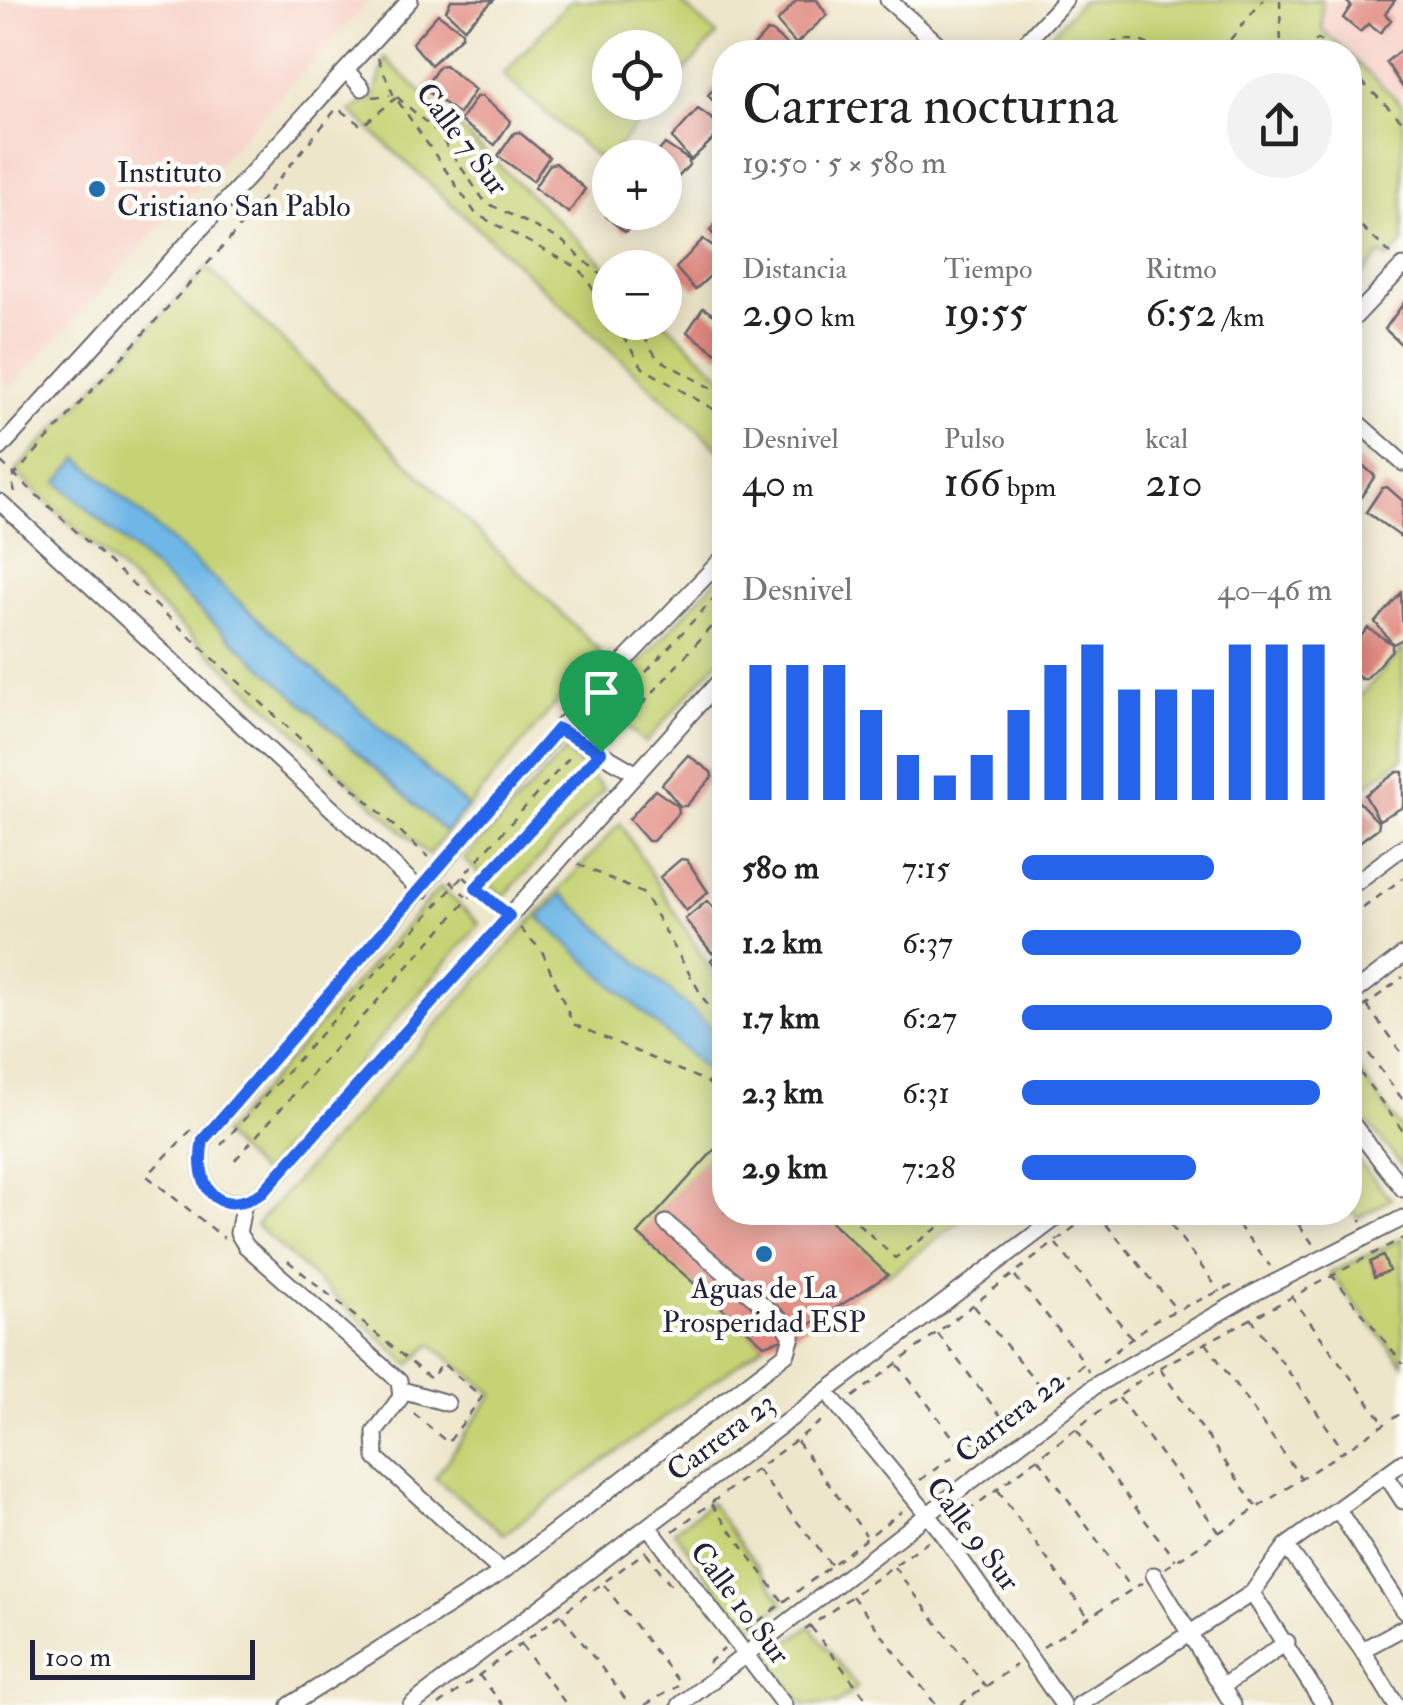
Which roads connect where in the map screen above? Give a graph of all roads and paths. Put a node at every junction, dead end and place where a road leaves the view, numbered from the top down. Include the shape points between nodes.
1 (410, 0) edge
2 (888, 0) edge
3 (1065, 0) edge
4 (1263, 0) edge
5 (1280, 0) edge
6 (932, 40) edge
7 (1028, 40) edge
8 (1230, 40) edge
9 (1282, 40) edge
10 (377, 54) dead end
11 (346, 70) junction
12 (1362, 82) edge
13 (362, 88) joint
14 (394, 96) junction
15 (1403, 122) edge
16 (1362, 227) edge
17 (1403, 266) edge
18 (592, 268) edge
19 (592, 288) edge
20 (1362, 309) edge
21 (625, 340) edge
22 (646, 340) edge
23 (712, 389) edge
24 (712, 408) edge
25 (1362, 427) edge
26 (0, 448) edge
27 (0, 461) edge
28 (1403, 463) edge
29 (16, 473) junction
30 (2, 503) edge
31 (712, 569) edge
32 (712, 600) edge
33 (712, 626) edge
34 (712, 690) edge
35 (558, 729) junction
36 (584, 742) junction
37 (601, 752) junction
38 (637, 774) junction
39 (1403, 848) edge
40 (573, 862) dead end
41 (438, 871) junction
42 (463, 876) junction
43 (1362, 878) edge
44 (1403, 878) edge
45 (455, 886) junction
46 (476, 888) junction
47 (421, 891) junction
48 (467, 898) junction
49 (1362, 909) edge
50 (509, 916) junction
51 (1403, 956) edge
52 (1403, 976) edge
53 (1362, 987) edge
54 (1366, 1005) junction
55 (712, 1008) edge
56 (1362, 1008) edge
57 (1362, 1044) edge
58 (1403, 1054) edge
59 (1362, 1076) edge
60 (712, 1087) edge
61 (1403, 1100) edge
62 (1403, 1132) edge
63 (1362, 1136) edge
64 (221, 1145) dead end
65 (235, 1160) dead end
66 (1403, 1189) edge
67 (244, 1203) junction
68 (1403, 1218) edge
69 (666, 1223) dead end
70 (860, 1225) edge
71 (942, 1225) edge
72 (1047, 1225) edge
73 (1078, 1225) edge
74 (1106, 1225) edge
75 (1171, 1225) edge
76 (1238, 1225) edge
77 (1299, 1225) edge
78 (1403, 1238) edge
79 (1055, 1243) junction
80 (1314, 1246) dead end
81 (279, 1254) dead end
82 (1271, 1267) dead end
83 (1330, 1273) junction
84 (1014, 1274) junction
85 (1220, 1292) dead end
86 (1290, 1295) junction
87 (973, 1305) junction
88 (1177, 1310) dead end
89 (1250, 1317) junction
90 (937, 1333) junction
91 (1132, 1338) dead end
92 (1206, 1342) junction
93 (1085, 1363) dead end
94 (897, 1364) junction
95 (1403, 1364) edge
96 (1159, 1368) junction
97 (402, 1390) junction
98 (1044, 1391) dead end
99 (1118, 1397) junction
100 (446, 1403) dead end
101 (837, 1404) junction
102 (410, 1410) dead end
103 (1403, 1412) edge
104 (1004, 1419) dead end
105 (1385, 1424) junction
106 (1076, 1429) junction
107 (796, 1439) junction
108 (962, 1449) dead end
109 (1344, 1451) junction
110 (1038, 1458) junction
111 (1403, 1462) edge
112 (756, 1469) junction
113 (1386, 1476) junction
114 (1302, 1478) junction
115 (997, 1489) junction
116 (1403, 1501) edge
117 (710, 1503) junction
118 (1257, 1508) junction
119 (1338, 1510) junction
120 (925, 1516) junction
121 (941, 1531) junction
122 (1220, 1532) junction
123 (656, 1537) junction
124 (868, 1538) dead end
125 (1286, 1546) junction
126 (1176, 1561) junction
127 (832, 1566) dead end
128 (893, 1566) junction
129 (502, 1572) junction
130 (1154, 1575) junction
131 (603, 1583) junction
132 (1132, 1589) junction
133 (1252, 1593) junction
134 (852, 1596) junction
135 (784, 1602) dead end
136 (1403, 1610) edge
137 (561, 1614) junction
138 (1089, 1618) junction
139 (810, 1626) junction
140 (1403, 1628) edge
141 (796, 1636) dead end
142 (1190, 1636) junction
143 (1287, 1642) junction
144 (520, 1644) junction
145 (1362, 1650) junction
146 (745, 1655) junction
147 (1028, 1657) junction
148 (479, 1675) junction
149 (681, 1686) dead end
150 (1223, 1686) junction
151 (986, 1687) junction
152 (442, 1704) edge
153 (290, 1705) edge
154 (411, 1705) edge
155 (504, 1705) edge
156 (567, 1705) edge
157 (630, 1705) edge
158 (680, 1705) edge
159 (784, 1705) edge
160 (871, 1705) edge
161 (936, 1705) edge
162 (960, 1705) edge
163 (1063, 1705) edge
164 (1079, 1705) edge
165 (1233, 1705) edge
166 (1324, 1705) edge
167 (1396, 1705) edge

1 - 11 street
2 - 6 street
3 - 7 street
4 - 8 path
5 - 9 path
10 - 14 path, Calle 7 Sur
11 - 13 street
11 - 26 street
12 - 15 path
13 - 14 path via 374,98
14 - 18 path via 437,132 485,202 560,240
14 - 19 path, Calle 7 Sur via 476,214 580,269
14 - 29 path via 362,126 336,108 228,240
16 - 17 path
17 - 20 street
21 - 24 path via 643,368
22 - 23 path via 657,358
25 - 28 street
27 - 29 path
29 - 30 path via 14,492
29 - 41 path via 428,854
30 - 47 street
31 - 35 street
32 - 36 path
33 - 37 path
34 - 38 street
35 - 36 street
35 - 41 street
36 - 37 street
36 - 42 path
37 - 38 street
37 - 46 path
38 - 50 street
39 - 43 street
40 - 55 path via 644,894
41 - 45 path
41 - 47 street
42 - 45 path
42 - 46 path
44 - 49 path
45 - 48 path
45 - 64 path
46 - 48 path
46 - 50 path
47 - 67 street via 203,1140 202,1182 220,1200
48 - 65 path
50 - 60 path via 542,950 573,1024
50 - 67 street via 262,1193
51 - 53 street
52 - 54 path
54 - 56 path
54 - 58 path
57 - 61 path
59 - 62 path
63 - 66 street
67 - 97 street via 238,1232 246,1246 392,1373
68 - 120 street, Carrera 22 via 1250,1295 1096,1385
69 - 129 street via 782,1320 792,1336 787,1353
70 - 71 path via 895,1258
72 - 154 street, Carrera 23
73 - 79 path
74 - 88 path
75 - 85 path
76 - 82 path
77 - 80 path
78 - 83 path
79 - 84 path
79 - 91 path
81 - 102 path via 431,1379 442,1363 482,1398 448,1442
83 - 86 path
83 - 95 path
84 - 87 path
84 - 93 path
86 - 89 path
86 - 105 path
87 - 90 path
87 - 98 path
89 - 92 path
89 - 109 path
90 - 94 path
90 - 104 path
92 - 96 path
92 - 114 path
94 - 101 path
94 - 108 path
96 - 99 path
96 - 118 path
97 - 100 street
97 - 129 street via 375,1432 376,1458
99 - 106 path
99 - 122 path
101 - 107 path
101 - 120 street, Calle 9 Sur
103 - 105 path
105 - 109 path
106 - 110 path
106 - 126 path
107 - 112 path
107 - 124 path
109 - 114 path
110 - 115 path
110 - 132 path
111 - 113 street
112 - 117 path
112 - 127 path
113 - 116 street
113 - 119 street
114 - 118 path
115 - 121 path
115 - 138 path
117 - 123 path
117 - 135 path
118 - 122 path
119 - 125 street
119 - 136 street
120 - 121 street, Calle 9 Sur
120 - 146 street, Carrera 22
121 - 128 path
121 - 147 street, Calle 9 Sur
122 - 126 path
123 - 131 path
123 - 146 street, Calle 10 Sur
125 - 133 street
125 - 145 street
126 - 130 path
128 - 134 path
128 - 151 path
129 - 153 street
130 - 132 path
130 - 142 street
131 - 137 path
131 - 149 path
132 - 138 path
133 - 142 street
133 - 143 street
134 - 139 path
134 - 161 path
137 - 144 path
137 - 157 path
138 - 147 path
139 - 141 path
139 - 160 path
140 - 145 street
142 - 150 street
142 - 164 street
143 - 150 street
143 - 166 street
144 - 148 path
144 - 156 path
145 - 167 street
146 - 158 street, Carrera 22
146 - 159 street, Calle 10 Sur
147 - 151 path
147 - 163 street, Calle 9 Sur
148 - 152 path
148 - 155 path
150 - 165 street
151 - 162 path

